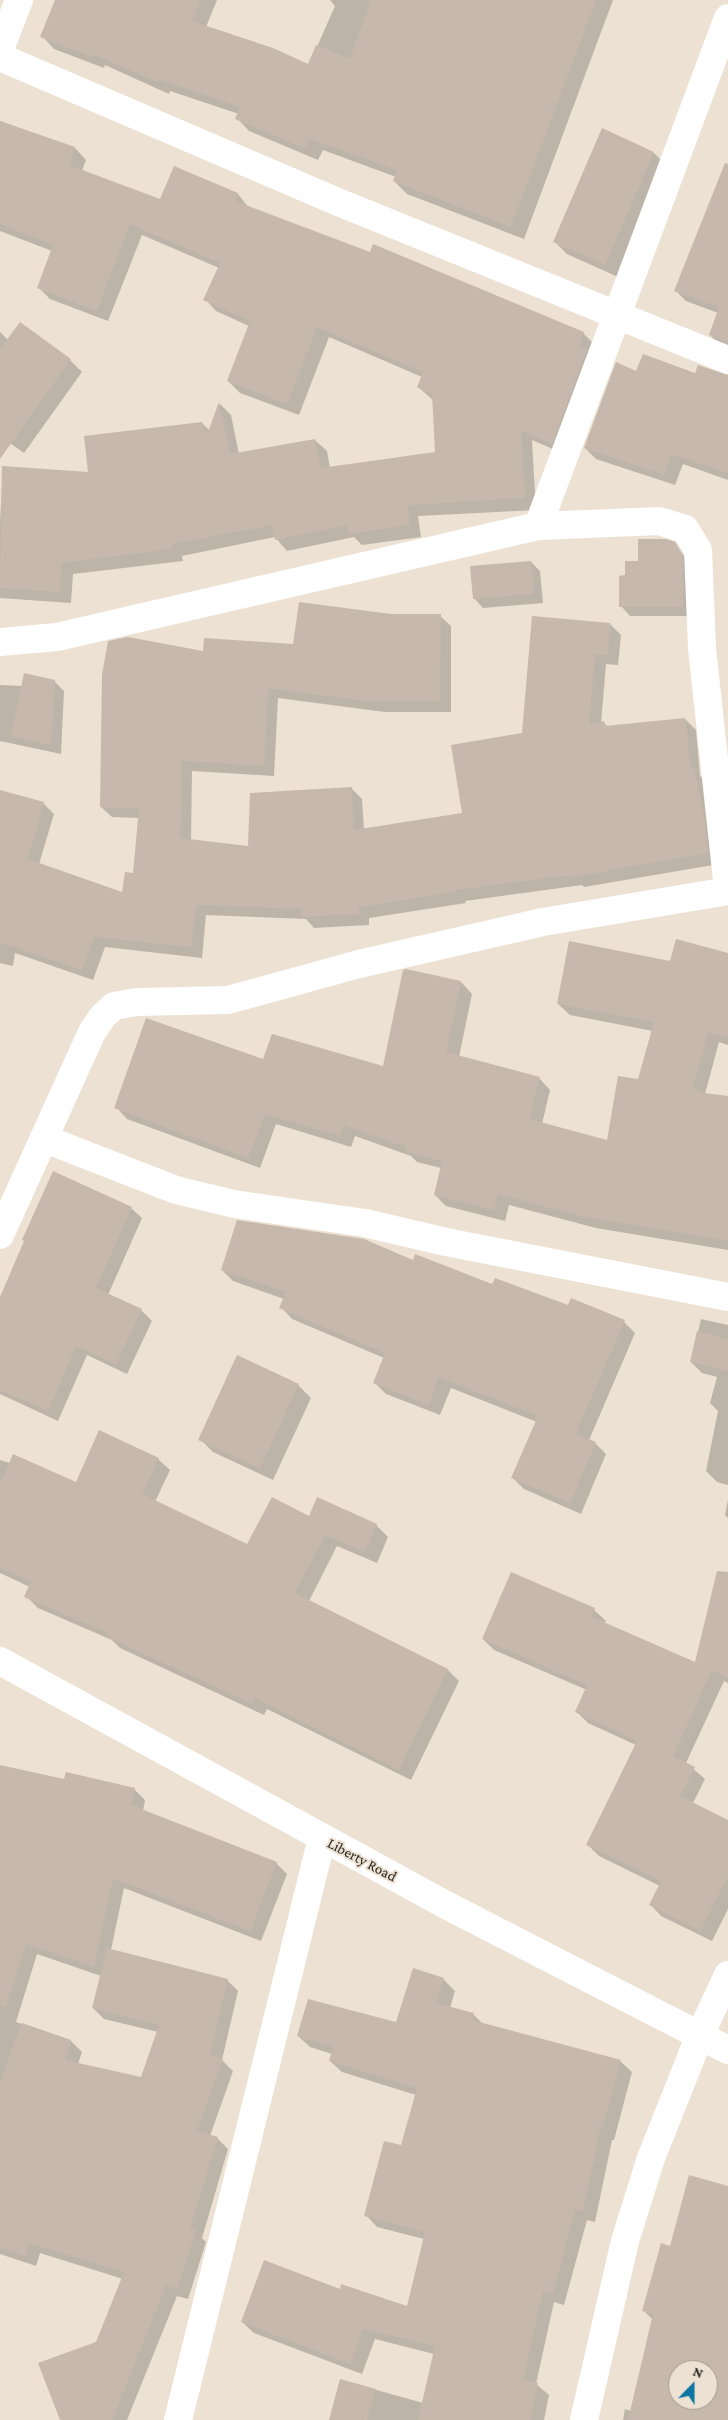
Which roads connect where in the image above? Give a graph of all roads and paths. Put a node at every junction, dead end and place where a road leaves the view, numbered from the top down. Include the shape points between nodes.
1 (19, 0) edge
2 (728, 18) edge
3 (0, 50) edge
4 (0, 57) edge
5 (618, 316) junction
6 (728, 360) edge
7 (538, 526) junction
8 (0, 642) edge
9 (728, 890) edge
10 (45, 1139) junction
11 (0, 1235) edge
12 (728, 1297) edge
13 (0, 1661) edge
14 (322, 1838) junction
15 (728, 1975) edge
16 (700, 2035) junction
17 (728, 2050) edge
18 (178, 2420) edge
19 (584, 2420) edge

1 - 3 street
2 - 5 street
4 - 5 street via 338,202
5 - 6 street
5 - 7 street
7 - 8 street via 57,637
7 - 9 street via 659,521 684,529 698,550 702,648
9 - 10 street via 542,922 359,964 228,1000 136,1002 114,1006 92,1032
10 - 11 street
10 - 12 street via 176,1190 234,1204 365,1223
13 - 14 street, Liberty Road
14 - 16 street, Liberty Road
14 - 18 street
15 - 16 street
16 - 17 street, Liberty Road
16 - 19 street via 651,2158 625,2241

